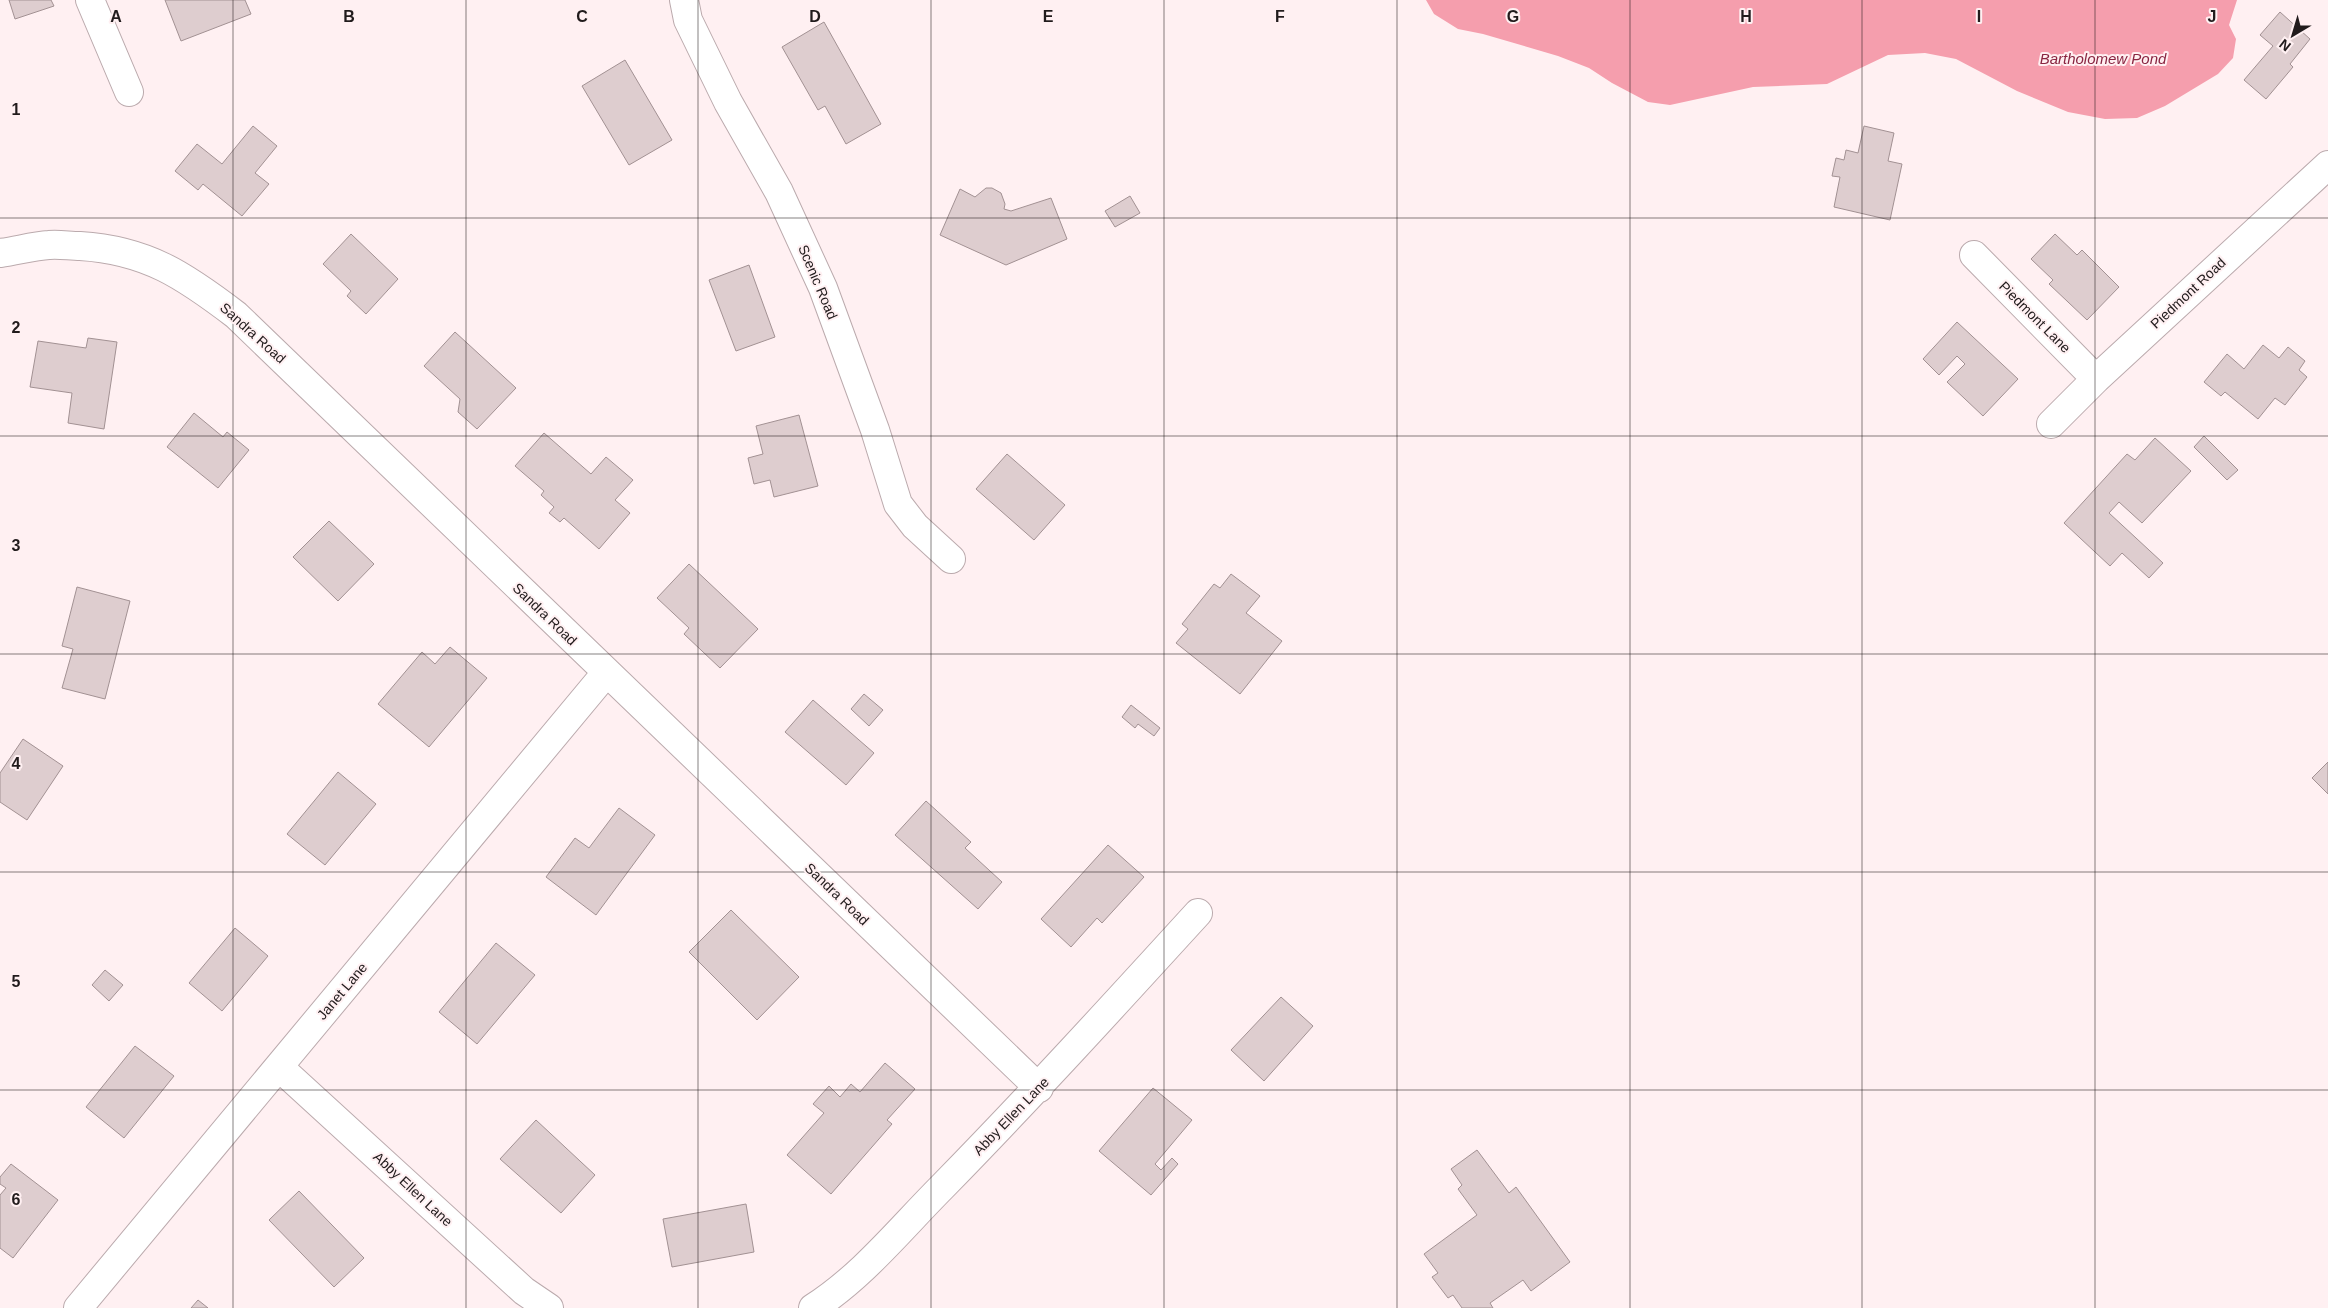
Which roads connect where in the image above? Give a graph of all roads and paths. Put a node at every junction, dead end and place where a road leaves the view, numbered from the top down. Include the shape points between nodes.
1 (90, 0) edge
2 (684, 0) edge
3 (129, 92) dead end
4 (2328, 165) edge
5 (0, 254) edge
6 (1974, 256) dead end
7 (2096, 378) junction
8 (2050, 424) dead end
9 (950, 559) dead end
10 (606, 673) junction
11 (1198, 912) dead end
12 (279, 1067) junction
13 (1038, 1088) junction
14 (78, 1308) edge
15 (549, 1308) edge
16 (812, 1308) edge

1 - 3 street
2 - 9 street, Scenic Road via 688,20 728,102 779,192 823,288 898,504 915,526
4 - 7 street, Piedmont Road
5 - 10 street, Sandra Road via 50,244 132,253 169,268 202,289 236,315
6 - 7 street, Piedmont Lane
7 - 8 street, Piedmont Road
10 - 12 street, Janet Lane
10 - 13 street, Sandra Road
11 - 13 street, Abby Ellen Lane
12 - 14 street, Janet Lane
12 - 15 street, Abby Ellen Lane via 524,1291
13 - 16 street, Abby Ellen Lane via 860,1270 834,1294

